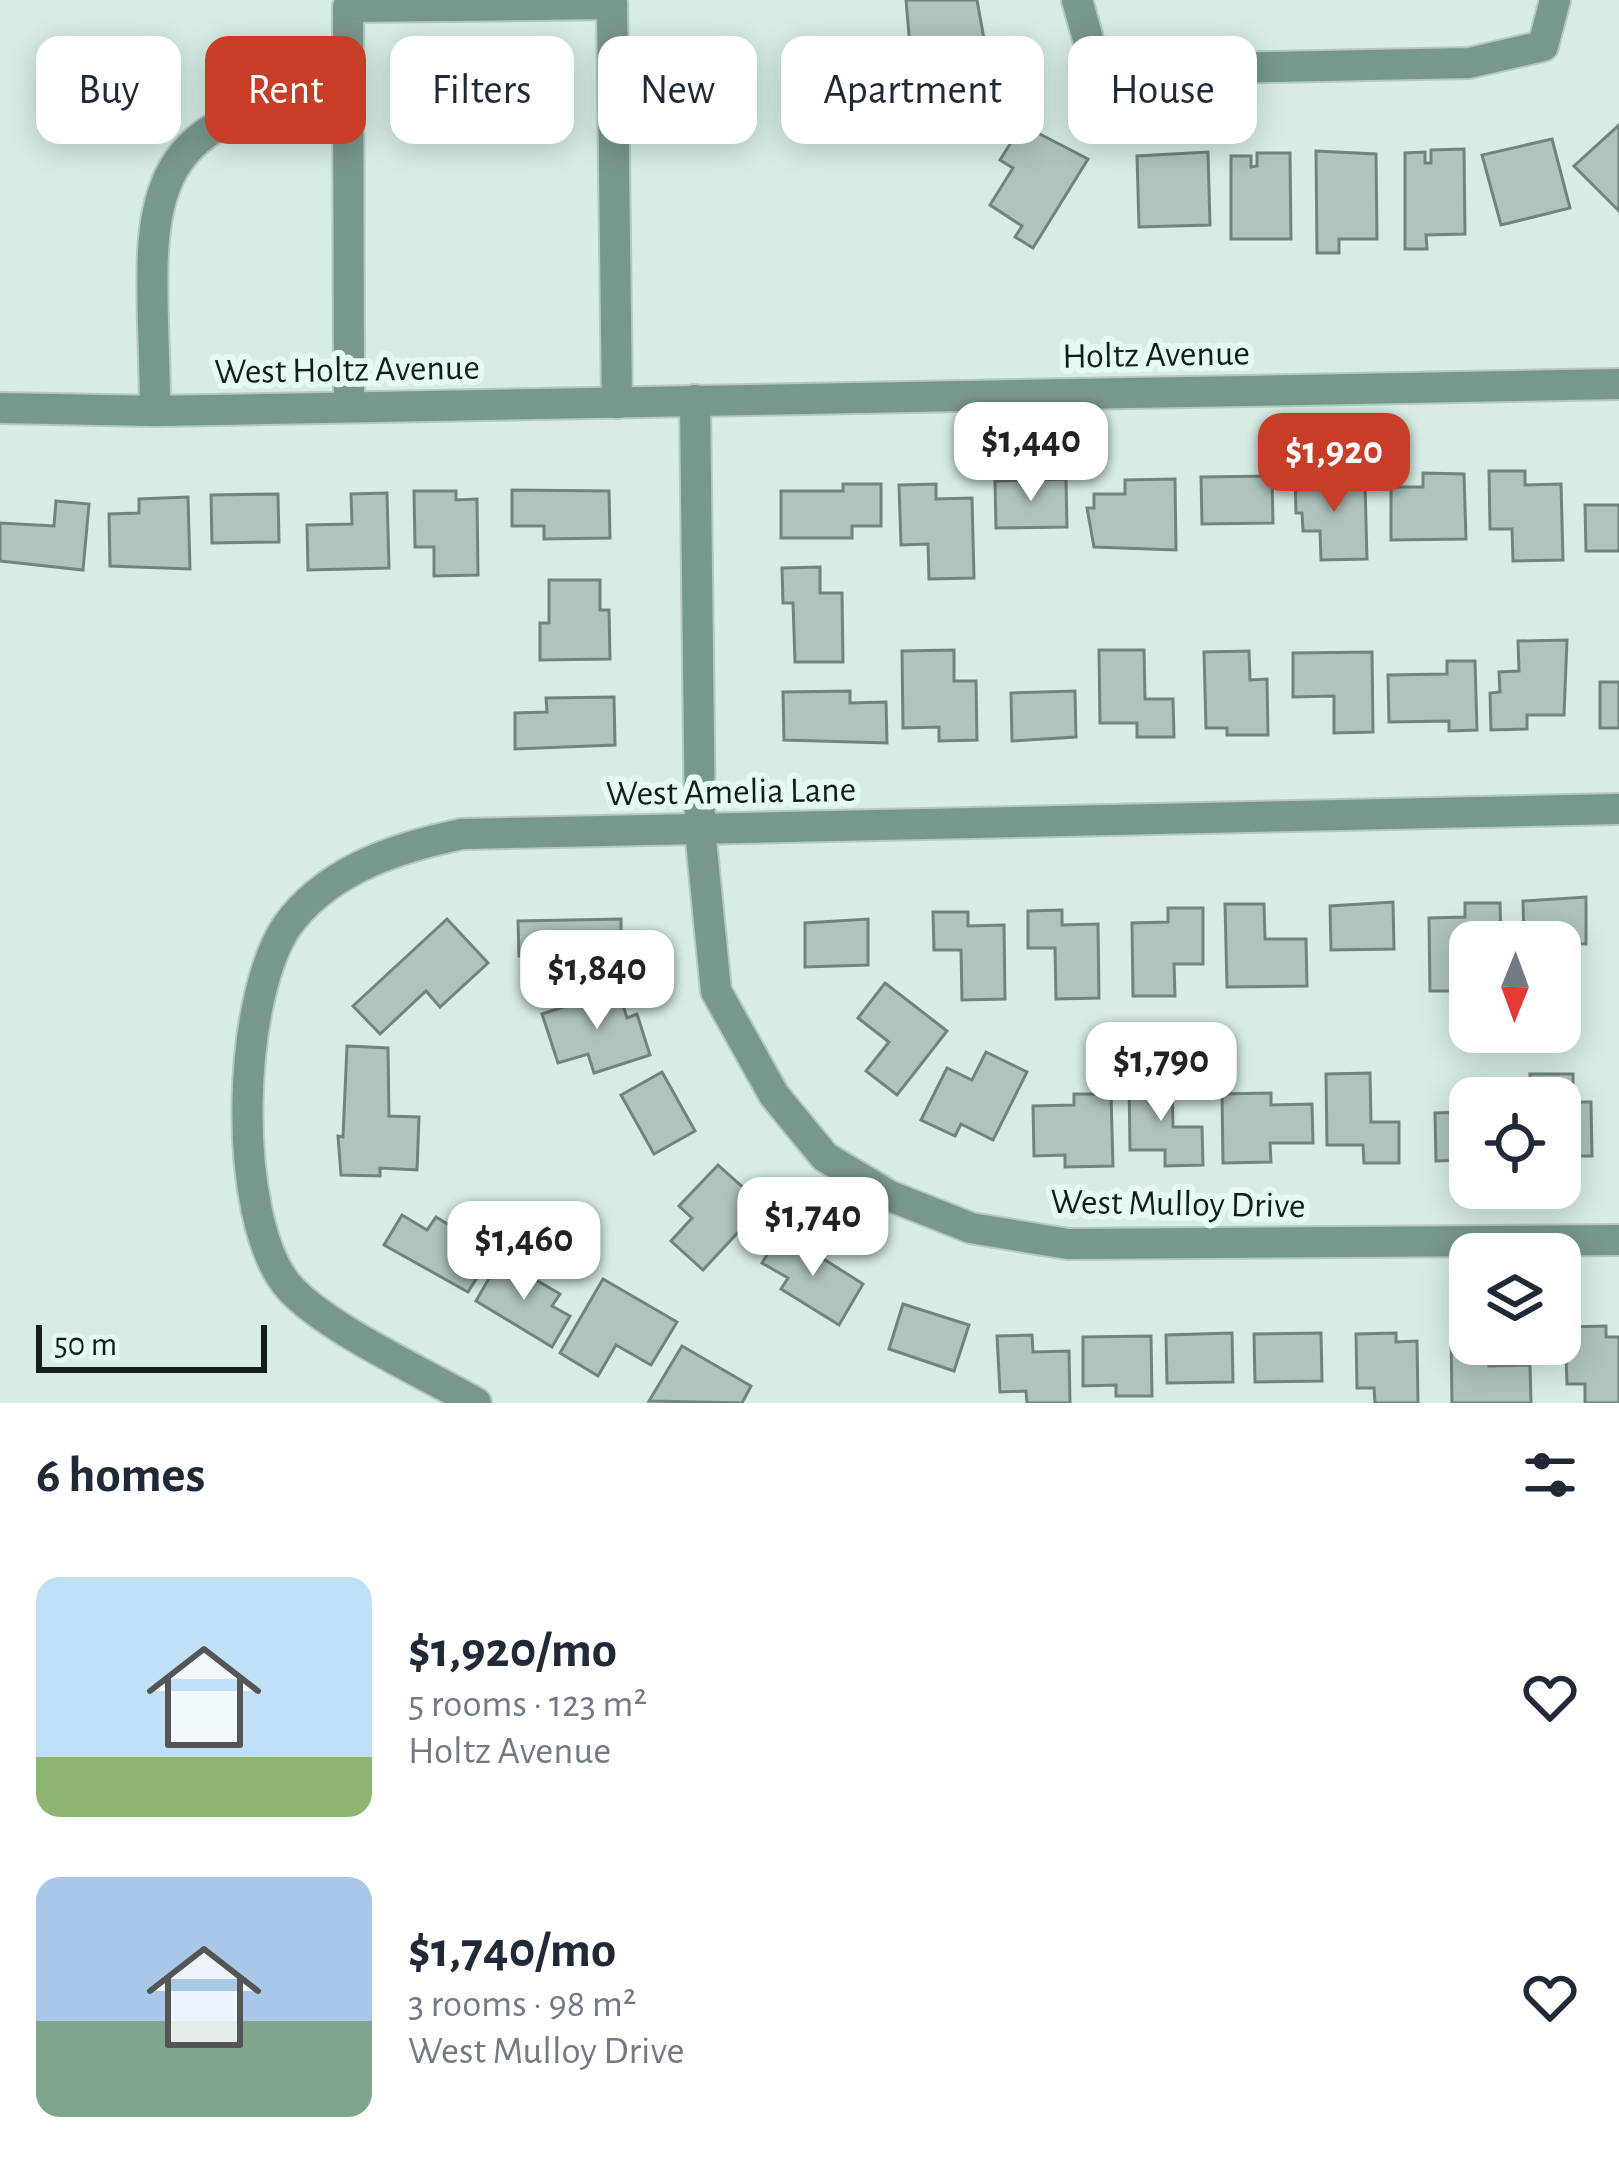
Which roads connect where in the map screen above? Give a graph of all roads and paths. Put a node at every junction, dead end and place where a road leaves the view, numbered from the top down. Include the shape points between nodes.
1 (1076, 0) edge
2 (1555, 0) edge
3 (348, 4) edge
4 (348, 36) edge
5 (205, 135) edge
6 (348, 144) edge
7 (1619, 384) edge
8 (695, 400) junction
9 (617, 403) junction
10 (349, 407) junction
11 (0, 408) edge
12 (155, 411) junction
13 (1619, 809) edge
14 (700, 830) junction
15 (1619, 1240) edge
16 (476, 1403) edge

1 - 2 street via 1092,52 1173,69 1469,63 1543,46
3 - 4 street
3 - 9 street via 612,4
5 - 12 street via 180,150 154,208
6 - 10 street
7 - 8 street, Holtz Avenue
8 - 9 street, West Holtz Avenue
8 - 14 street, West Mulloy Drive
9 - 10 street, West Holtz Avenue
10 - 12 street, West Holtz Avenue
11 - 12 street, West Holtz Avenue
13 - 14 street, West Amelia Lane
14 - 15 street, West Mulloy Drive via 724,1014 774,1095 825,1156 890,1196 971,1228 1068,1244
14 - 16 street, West Amelia Lane via 462,834 406,846 325,885 289,922 261,992 245,1124 264,1249 290,1288 318,1310

